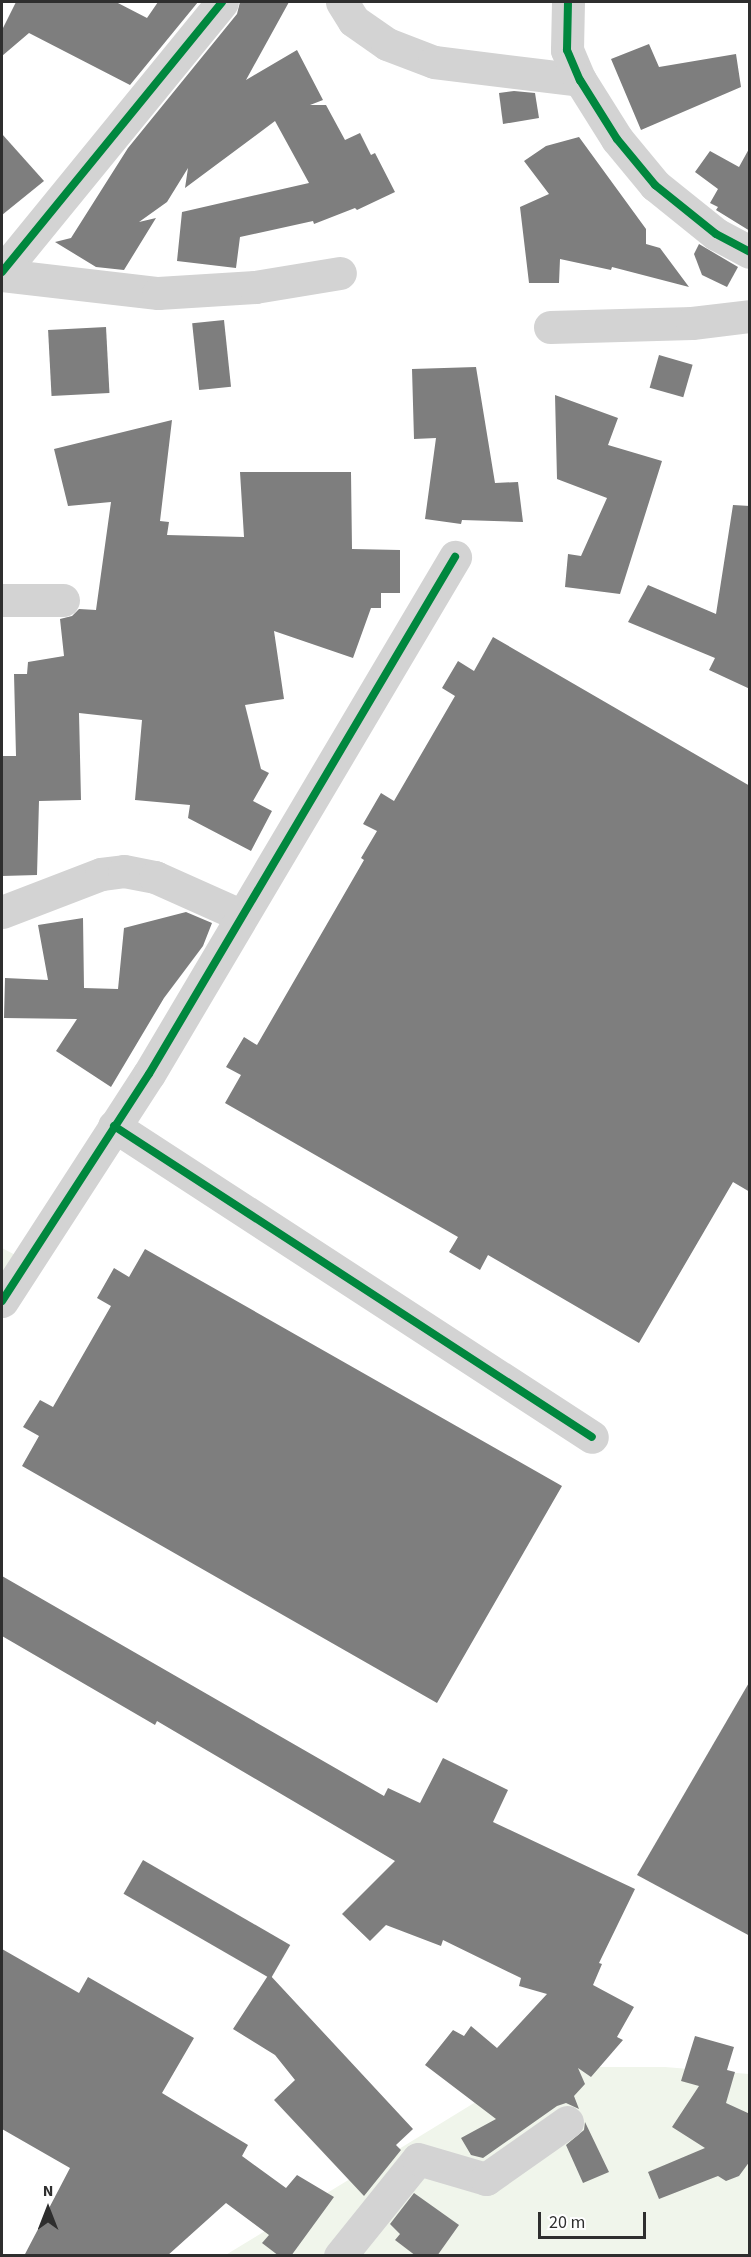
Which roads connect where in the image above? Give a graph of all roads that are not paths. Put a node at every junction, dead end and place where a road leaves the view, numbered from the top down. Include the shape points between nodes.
1 (222, 2) edge
2 (342, 2) edge
3 (568, 2) edge
4 (580, 80) junction
5 (750, 252) edge
6 (2, 273) edge
7 (340, 273) dead end
8 (750, 316) edge
9 (550, 327) dead end
10 (455, 557) dead end
11 (2, 600) edge
12 (63, 600) dead end
13 (2, 912) edge
14 (242, 916) junction
15 (114, 1126) junction
16 (2, 1300) edge
17 (592, 1437) dead end
18 (567, 2122) dead end
19 (340, 2256) edge

1 - 6 street
2 - 4 street via 354,21 387,44 434,62
3 - 4 street via 567,50
4 - 5 street via 617,139 655,185 716,234
6 - 7 street via 158,293 255,287
8 - 9 street via 692,323
10 - 14 street
11 - 12 street
13 - 14 street via 101,874 124,871 155,877
14 - 15 street
15 - 16 street
15 - 17 street
18 - 19 street via 486,2179 418,2159

